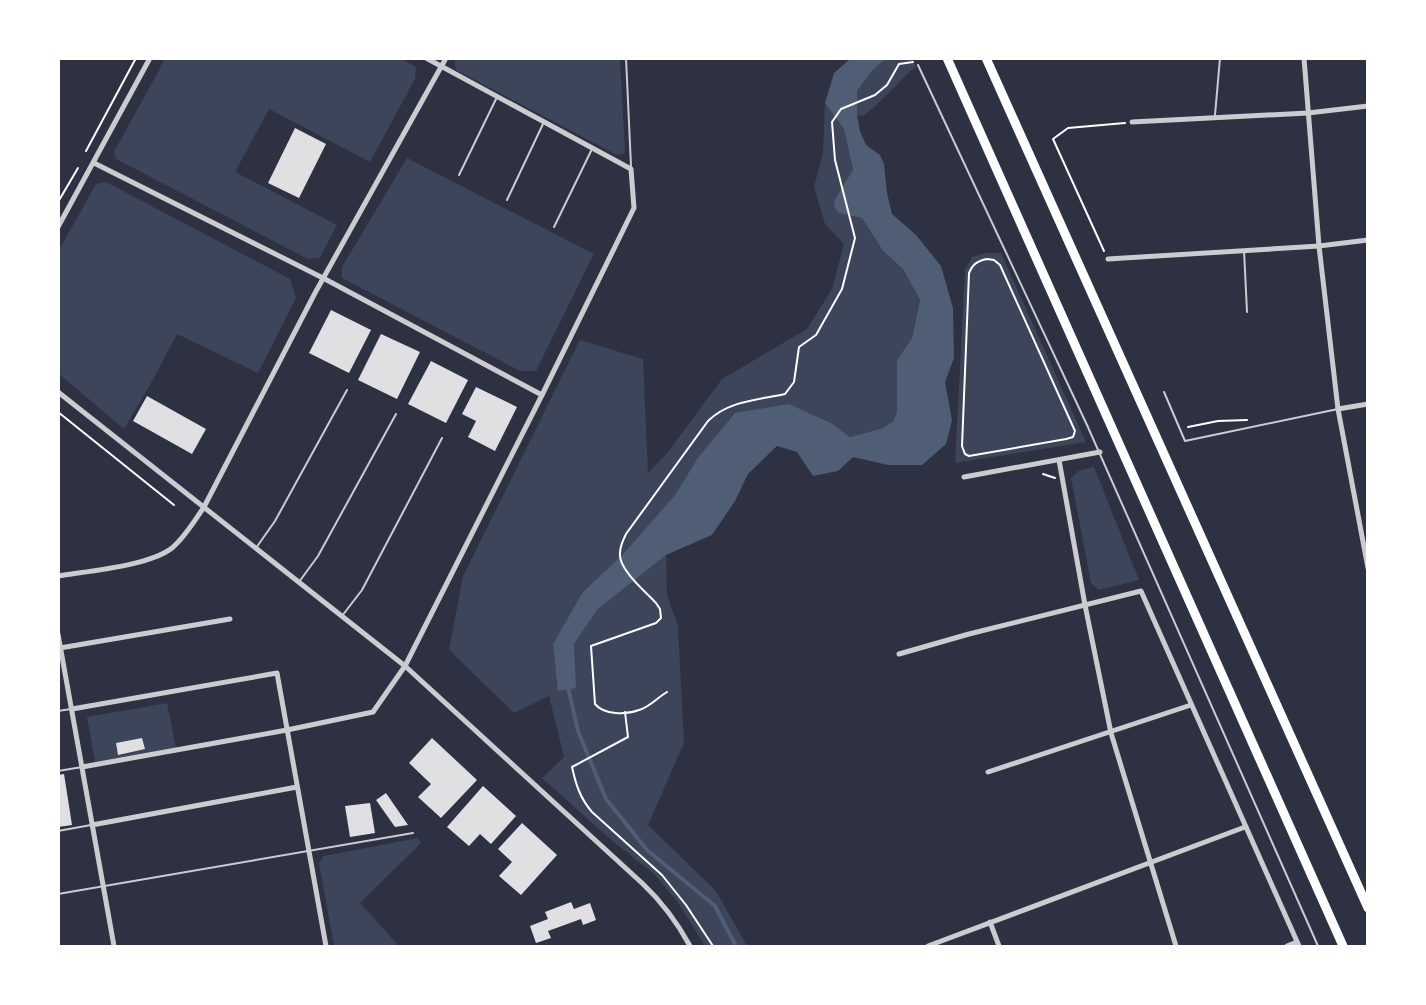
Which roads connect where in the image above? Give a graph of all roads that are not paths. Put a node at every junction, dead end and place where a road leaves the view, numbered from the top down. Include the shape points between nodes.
1 (150, 58) edge
2 (426, 58) edge
3 (446, 58) edge
4 (626, 58) edge
5 (947, 58) edge
6 (986, 58) edge
7 (1220, 58) edge
8 (1304, 58) edge
9 (918, 65) road end
10 (441, 67) junction
11 (497, 97) junction
12 (1368, 106) edge
13 (1308, 113) junction
14 (1214, 118) junction
15 (1132, 122) road end
16 (544, 123) junction
17 (592, 148) junction
18 (94, 163) junction
19 (631, 169) junction
20 (459, 175) dead end
21 (507, 200) dead end
22 (58, 227) edge
23 (554, 227) dead end
24 (1368, 240) edge
25 (1319, 246) junction
26 (1244, 250) junction
27 (1108, 259) road end
28 (323, 278) junction
29 (1247, 312) dead end
30 (347, 390) dead end
31 (58, 392) edge
32 (1164, 392) dead end
33 (542, 395) junction
34 (1368, 404) edge
35 (1338, 410) junction
36 (396, 414) dead end
37 (442, 438) dead end
38 (1100, 452) junction
39 (1059, 460) junction
40 (964, 477) dead end
41 (204, 507) junction
42 (256, 548) junction
43 (1368, 568) edge
44 (58, 576) edge
45 (299, 582) junction
46 (1085, 605) junction
47 (342, 616) junction
48 (230, 619) dead end
49 (58, 634) edge
50 (60, 648) edge
51 (899, 654) dead end
52 (405, 666) junction
53 (1191, 705) junction
54 (72, 709) junction
55 (58, 711) edge
56 (287, 730) junction
57 (1111, 733) junction
58 (82, 767) junction
59 (58, 771) edge
60 (988, 772) dead end
61 (297, 787) junction
62 (92, 825) junction
63 (1245, 827) junction
64 (58, 831) edge
65 (413, 833) dead end
66 (310, 852) junction
67 (1149, 862) junction
68 (103, 887) junction
69 (58, 894) edge
70 (1368, 908) edge
71 (990, 922) junction
72 (1298, 944) edge
73 (114, 946) edge
74 (326, 946) edge
75 (690, 946) edge
76 (927, 946) edge
77 (999, 946) edge
78 (1176, 946) edge
79 (1287, 946) edge
80 (1318, 946) edge
81 (1343, 946) edge

1 - 18 street
2 - 10 street
3 - 10 street
4 - 19 lane
5 - 81 highway
6 - 70 highway
7 - 14 lane
8 - 13 street
9 - 38 lane
10 - 11 street
10 - 28 street
11 - 16 street
11 - 20 lane
12 - 13 street
13 - 14 street
13 - 25 street
14 - 15 street
16 - 17 street
16 - 21 lane
17 - 19 street
17 - 23 lane
18 - 22 street
18 - 28 street
19 - 33 street via 633,208
24 - 25 street
25 - 26 street
25 - 35 street
26 - 27 street
26 - 29 lane
28 - 33 street
28 - 41 street
30 - 42 lane
31 - 41 street
32 - 35 lane via 1185,441
33 - 52 street
34 - 35 street
35 - 43 street
36 - 45 lane via 318,556
37 - 47 lane via 362,591
38 - 39 street
38 - 80 lane
39 - 40 street
39 - 46 street
41 - 42 street
41 - 44 street via 173,547 161,554
42 - 45 street
45 - 47 street
46 - 51 street
46 - 53 street via 1141,591
46 - 57 street
47 - 52 street
48 - 50 street
49 - 50 street
50 - 54 street
52 - 56 street via 373,712
52 - 75 street via 643,884 669,912
53 - 57 street
53 - 63 street
54 - 55 lane
54 - 56 street via 277,673
54 - 58 street
56 - 58 street
56 - 61 street
57 - 60 street
57 - 67 street
58 - 59 lane
58 - 62 street
61 - 62 street
61 - 66 street
62 - 64 lane
62 - 68 street
63 - 67 street
63 - 72 street
65 - 66 lane
66 - 68 lane
66 - 74 street
67 - 71 street
67 - 78 street
68 - 69 lane
68 - 73 street
71 - 76 street
71 - 77 street
72 - 79 street

